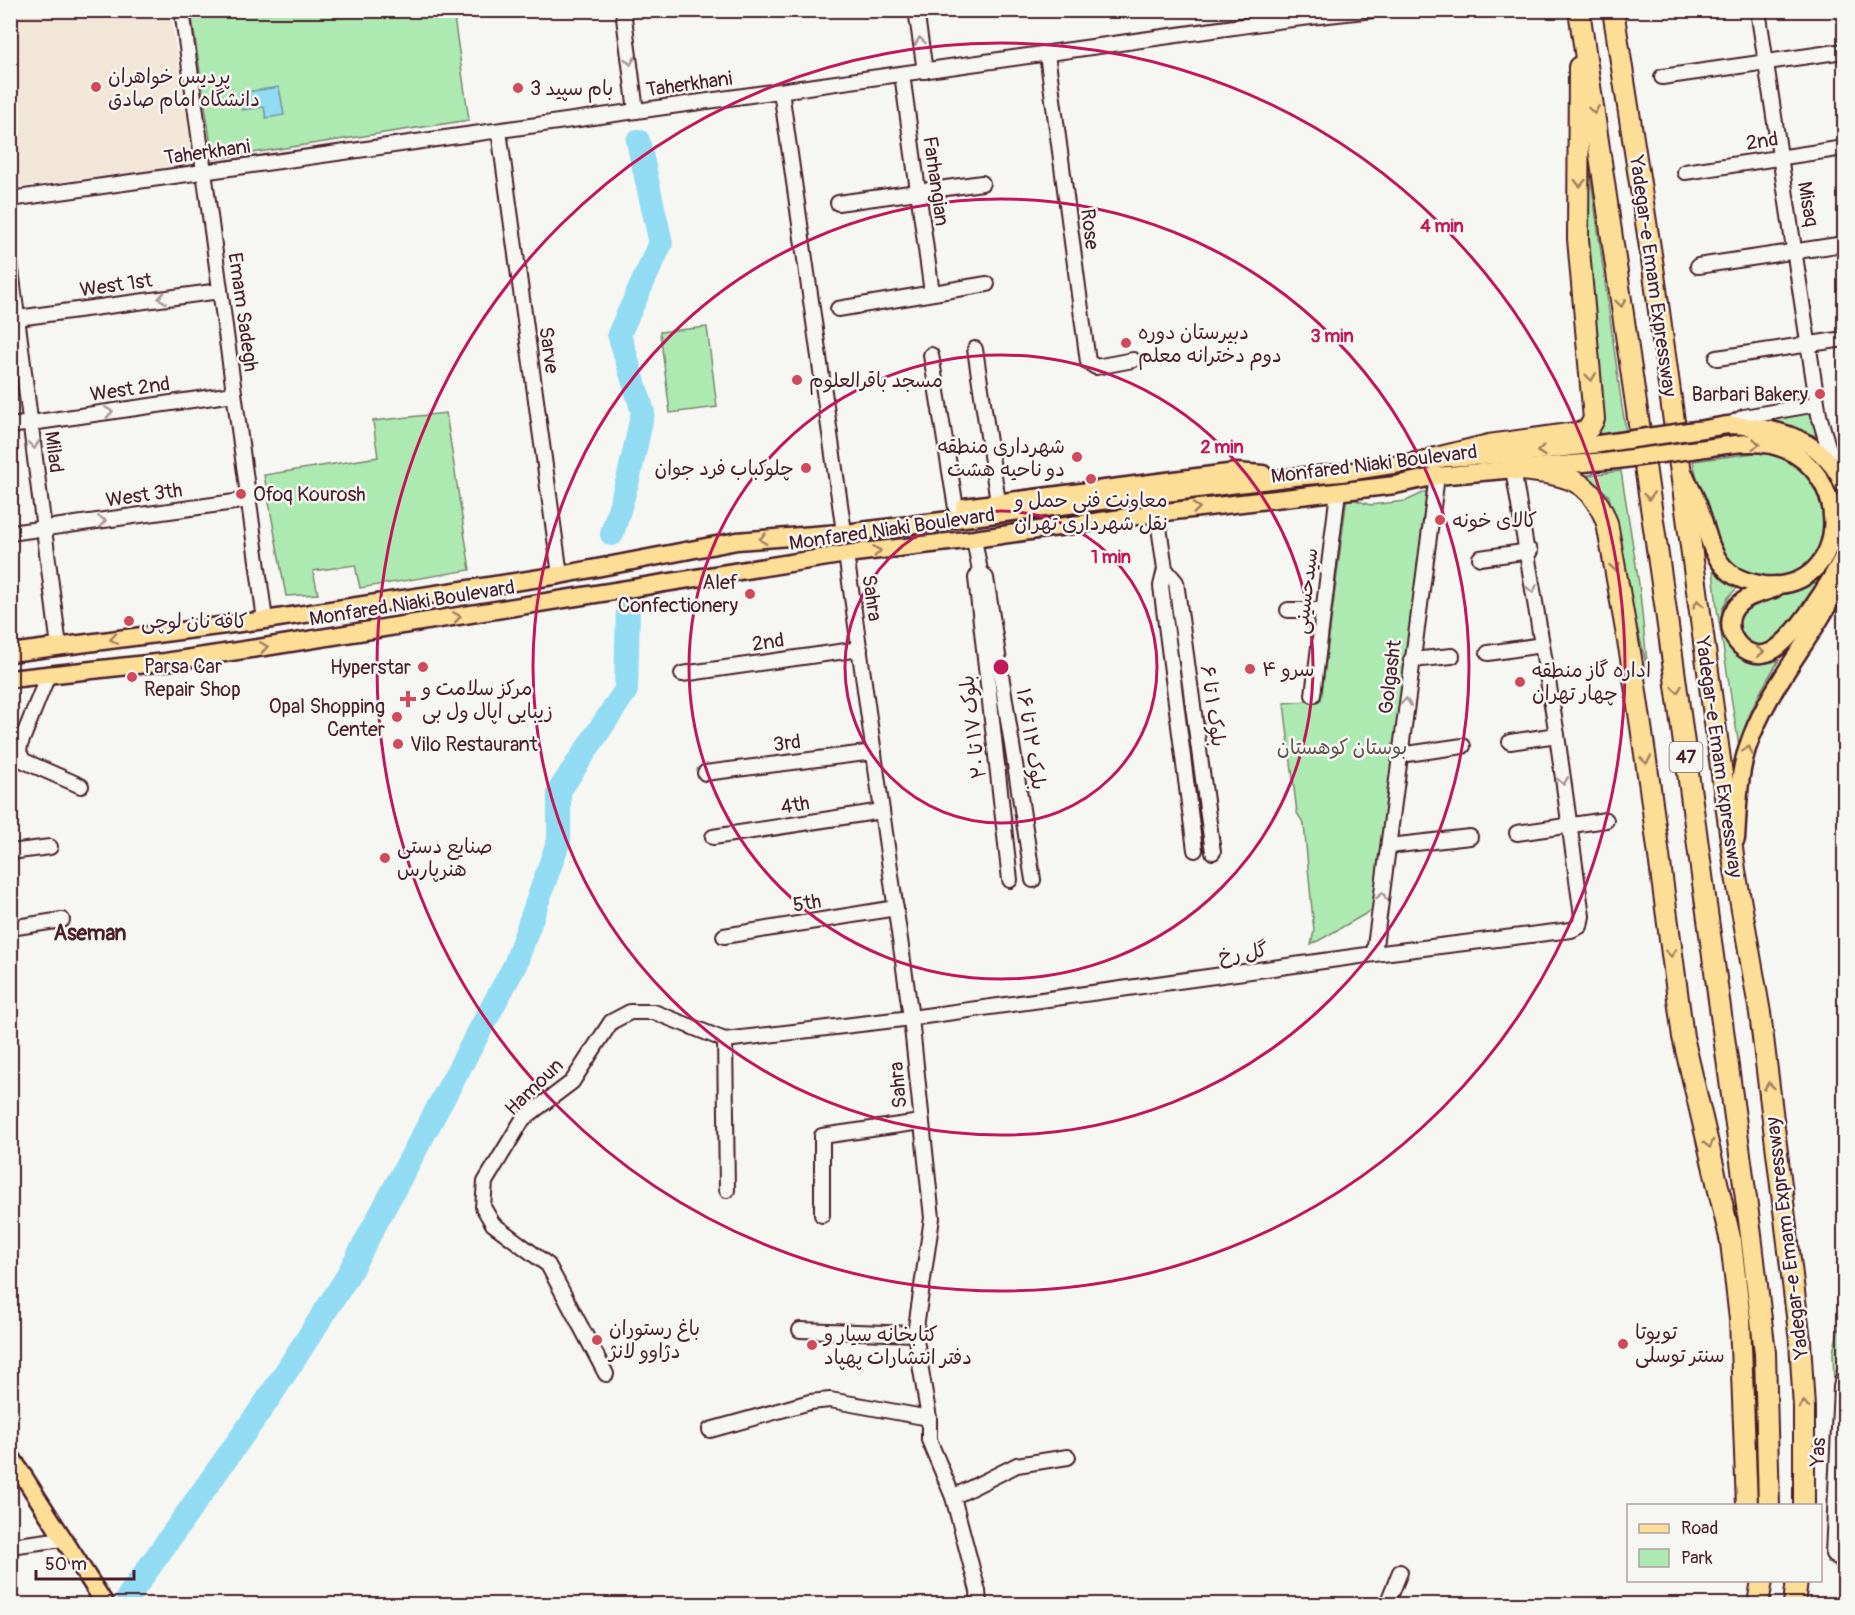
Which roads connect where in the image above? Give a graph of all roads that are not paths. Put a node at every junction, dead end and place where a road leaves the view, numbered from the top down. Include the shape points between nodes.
1 (182, 10) edge
2 (622, 10) edge
3 (916, 10) edge
4 (1372, 10) edge
5 (1613, 10) edge
6 (1623, 10) edge
7 (1758, 10) edge
8 (1284, 15) edge
9 (1580, 15) edge
10 (1845, 51) edge
11 (1047, 54) junction
12 (1766, 63) junction
13 (924, 71) junction
14 (1623, 71) junction
15 (902, 74) junction
16 (1662, 77) dead end
17 (781, 91) junction
18 (636, 111) junction
19 (500, 130) junction
20 (1845, 148) edge
21 (1780, 158) junction
22 (204, 172) junction
23 (1685, 172) dead end
24 (982, 183) dead end
25 (918, 192) junction
26 (10, 199) edge
27 (838, 203) dead end
28 (1845, 244) edge
29 (1796, 253) junction
30 (10, 262) edge
31 (1698, 266) dead end
32 (987, 284) dead end
33 (220, 291) junction
34 (932, 293) junction
35 (838, 309) dead end
36 (14, 319) edge
37 (1845, 339) edge
38 (1809, 345) junction
39 (975, 349) dead end
40 (931, 355) dead end
41 (1717, 358) dead end
42 (1133, 360) dead end
43 (234, 394) junction
44 (1817, 404) junction
45 (31, 423) junction
46 (1729, 425) junction
47 (10, 426) edge
48 (1680, 465) junction
49 (1434, 468) junction
50 (1834, 468) junction
51 (1513, 469) junction
52 (1294, 477) junction
53 (1845, 486) edge
54 (1338, 492) junction
55 (249, 500) junction
56 (998, 502) junction
57 (956, 508) junction
58 (1157, 513) junction
59 (44, 529) junction
60 (848, 532) junction
61 (10, 533) edge
62 (974, 539) junction
63 (1528, 551) junction
64 (846, 554) junction
65 (1845, 555) edge
66 (1480, 558) dead end
67 (616, 563) junction
68 (1164, 569) junction
69 (980, 571) junction
70 (1845, 573) edge
71 (560, 575) junction
72 (1786, 585) junction
73 (623, 591) junction
74 (1288, 610) dead end
75 (1323, 610) junction
76 (265, 620) junction
77 (156, 634) junction
78 (1542, 645) junction
79 (59, 646) junction
80 (860, 649) junction
81 (10, 653) edge
82 (1488, 653) dead end
83 (1452, 656) dead end
84 (1411, 660) junction
85 (165, 662) junction
86 (682, 674) dead end
87 (48, 675) junction
88 (10, 679) edge
89 (1313, 694) dead end
90 (1557, 735) junction
91 (1510, 742) dead end
92 (1463, 746) dead end
93 (874, 752) junction
94 (1400, 755) junction
95 (705, 773) dead end
96 (81, 786) dead end
97 (882, 811) junction
98 (1606, 820) dead end
99 (1569, 825) junction
100 (1517, 833) dead end
101 (713, 837) dead end
102 (1470, 837) dead end
103 (1389, 846) junction
104 (50, 847) dead end
105 (1195, 850) dead end
106 (10, 852) edge
107 (1213, 852) dead end
108 (1735, 870) junction
109 (1010, 880) dead end
110 (1033, 880) dead end
111 (896, 908) junction
112 (62, 920) dead end
113 (10, 928) edge
114 (724, 936) dead end
115 (1374, 954) junction
116 (911, 1018) junction
117 (725, 1040) junction
118 (921, 1122) junction
119 (727, 1190) dead end
120 (822, 1215) dead end
121 (800, 1330) dead end
122 (915, 1334) junction
123 (606, 1374) dead end
124 (1845, 1375) edge
125 (929, 1418) junction
126 (710, 1430) dead end
127 (10, 1455) edge
128 (1068, 1456) dead end
129 (953, 1497) junction
130 (1747, 1504) edge
131 (1768, 1504) edge
132 (1804, 1504) edge
133 (63, 1539) junction
134 (10, 1546) edge
135 (1845, 1562) edge
136 (1400, 1572) dead end
137 (1752, 1582) edge
138 (1762, 1582) edge
139 (1797, 1582) edge
140 (105, 1605) edge
141 (979, 1605) edge
142 (1387, 1605) edge
143 (1756, 1605) edge
144 (1794, 1605) edge

1 - 22 street, Emam Sadegh
2 -> 18 street
13 -> 3 street
4 - 8 street, Taherkhani
5 - 14 highway, Yadegar-e Emam Expressway / 47
6 - 14 highway
7 - 12 street, Misaq
8 - 11 street, Taherkhani
9 -> 49 highway via 1578,239 1594,419 1583,432 1489,445
9 -> 131 highway, Yadegar-e Emam Expressway / 47 via 1753,1247 1765,1353
10 - 12 street
11 - 13 street, Taherkhani
11 - 42 street, Rose via 1088,362 1096,367
12 - 16 street
12 - 21 street, Misaq
13 - 15 street, Taherkhani
14 - 48 highway, Yadegar-e Emam Expressway / 47
15 - 17 street, Taherkhani
15 - 25 street, Farhangian
17 - 18 street, Taherkhani
17 - 60 street
18 - 19 street, Taherkhani
19 - 22 street, Taherkhani
19 - 71 street, Sarve
20 - 21 street, 2nd
21 - 23 street, 2nd
21 - 29 street, Misaq
22 - 26 street, Taherkhani
22 - 33 street, Emam Sadegh
24 - 25 street
25 - 27 street
25 - 34 street, Farhangian
28 - 29 street
29 - 31 street
29 - 38 street, Misaq
30 - 36 street, Milad
32 - 34 street
33 -> 36 street, West 1st
33 - 43 street, Emam Sadegh
34 - 35 street
36 - 45 street, Milad
37 - 38 street
38 - 41 street
38 - 44 street, Misaq
39 - 56 street
40 - 57 street
45 -> 43 street, West 2nd
43 - 55 street, Emam Sadegh
44 - 46 street via 1744,417
44 - 50 street, Misaq
45 - 47 street, West 2nd
45 -> 59 street, Milad
46 -> 49 main road, Monfared Niaki Boulevard, bridge
46 - 50 main road, Monfared Niaki Boulevard via 1789,434 1821,453
48 - 72 main road via 1698,504 1710,546 1727,571 1749,583
108 -> 48 highway, Yadegar-e Emam Expressway / 47
49 - 51 main road, Monfared Niaki Boulevard
49 - 52 main road, Monfared Niaki Boulevard
49 - 54 main road, Monfared Niaki Boulevard via 1395,485
49 - 84 street, Golgasht
50 - 53 main road, Monfared Niaki Boulevard
51 - 63 street
51 -> 72 main road, Monfared Niaki Boulevard, bridge via 1744,443 1771,445 1793,453 1823,482 1834,516 1823,559 1804,577
51 -> 130 highway via 1575,481 1592,493 1607,523 1640,717 1683,1037 1731,1242 1740,1319
52 - 56 main road via 1236,472
52 - 60 main road, Monfared Niaki Boulevard
58 -> 54 main road, Monfared Niaki Boulevard
54 - 75 street, سیدحسینی
59 -> 55 street, West 3th
55 - 76 street, Emam Sadegh
56 - 57 main road
57 - 60 main road via 876,521
58 - 62 main road, Monfared Niaki Boulevard
58 - 68 street
59 - 61 street, West 3th
59 - 79 street, Milad
60 -> 67 main road, Monfared Niaki Boulevard via 737,541
64 -> 62 main road, Monfared Niaki Boulevard
62 - 69 street
63 - 66 street
63 -> 78 street
64 - 73 main road, Monfared Niaki Boulevard
64 - 80 street, Sahra
72 -> 65 main road, Monfared Niaki Boulevard via 1737,605 1730,629 1738,645 1758,654 1780,646 1824,591
67 - 71 main road, Monfared Niaki Boulevard
67 - 73 main road via 605,572 605,584
68 - 105 street via 1161,586
68 - 107 street, بلوک ۱ تا ۶ via 1176,582
69 - 109 street, بلوک ۱۷ تا ۲۰ via 976,578
69 - 110 street, بلوک ۱۲ تا ۱۶ via 986,578
108 -> 70 main road via 1739,792 1747,749 1758,720
71 - 76 main road, Monfared Niaki Boulevard
85 -> 73 main road, Monfared Niaki Boulevard
74 - 75 street
75 - 89 street, سیدحسینی
76 - 77 main road, Monfared Niaki Boulevard
77 -> 79 main road, Monfared Niaki Boulevard
77 - 85 main road via 172,644 171,656
78 - 82 street
78 - 90 street
79 - 81 main road, Monfared Niaki Boulevard
80 - 86 street, 2nd
80 - 93 street, Sahra
83 - 84 street
94 -> 84 street, Golgasht
85 - 87 main road, Monfared Niaki Boulevard
87 - 88 main road, Monfared Niaki Boulevard
87 - 96 street via 19,753 24,760
90 - 91 street
90 -> 99 street
92 - 94 street
93 - 95 street, 3rd
93 - 97 street, Sahra
94 - 103 street, Golgasht
97 - 101 street, 4th
97 - 111 street, Sahra
98 - 99 street
99 - 100 street
99 - 115 street, گل رخ via 1582,916 1580,926
102 - 103 street
115 -> 103 street, Golgasht
104 - 106 street
132 -> 108 highway, Yadegar-e Emam Expressway / 47 via 1804,1408 1795,1297 1760,1012
111 - 114 street, 5th
111 - 116 street, Sahra
112 - 113 street
115 - 116 street, گل رخ
116 - 117 street, Hamoun
116 - 118 street, Sahra
117 - 119 street
117 - 123 street, Hamoun via 654,1012 630,1012 611,1022 572,1082 523,1119 485,1182 483,1207 492,1224 548,1266
118 - 120 street via 822,1136
118 - 122 street, Sahra via 932,1218
121 - 122 street
122 - 125 street, Sahra
124 - 135 street, Yas via 1841,1387 1833,1554
125 - 126 street via 830,1400
125 - 129 street, Sahra via 929,1440
127 - 133 main road
128 - 129 street via 1017,1465
129 - 141 street, Sahra
133 - 134 street
133 - 140 main road
136 - 142 street
137 - 143 highway
138 - 143 highway
139 - 144 highway

